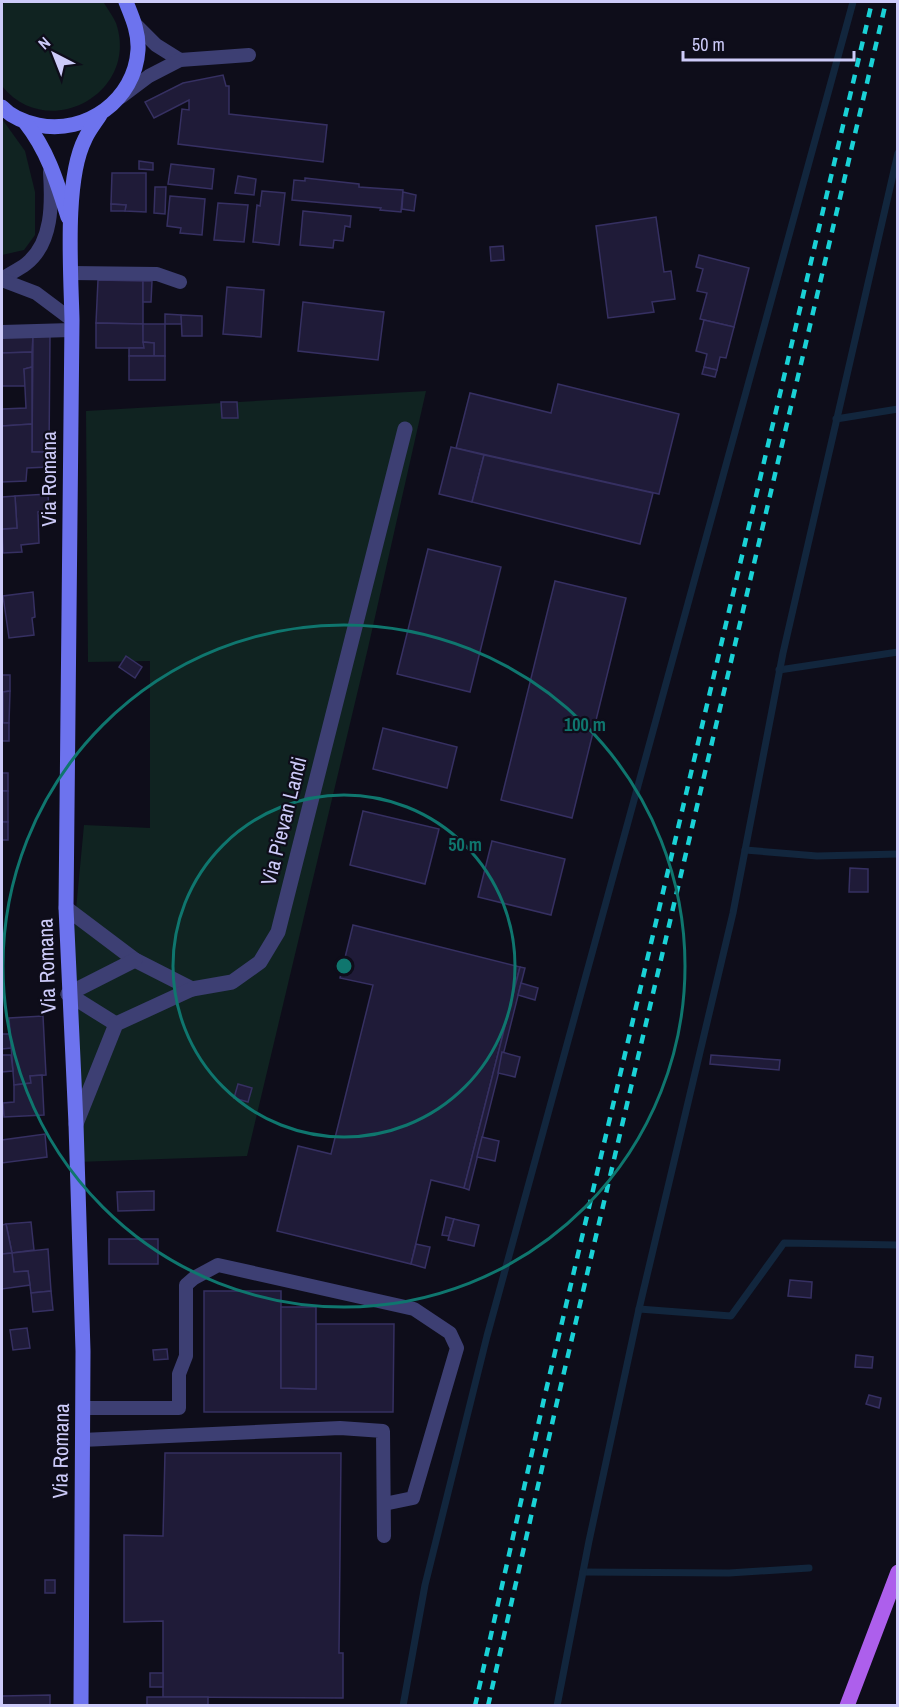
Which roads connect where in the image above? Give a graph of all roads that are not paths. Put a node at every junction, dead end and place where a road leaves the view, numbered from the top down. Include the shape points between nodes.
1 (126, 2) edge
2 (135, 24) junction
3 (249, 55) dead end
4 (180, 60) junction
5 (119, 98) junction
6 (2, 107) edge
7 (100, 115) junction
8 (25, 122) junction
9 (50, 161) junction
10 (71, 225) junction
11 (71, 273) junction
12 (2, 280) edge
13 (180, 282) dead end
14 (71, 325) junction
15 (2, 332) edge
16 (405, 429) dead end
17 (66, 908) junction
18 (135, 960) junction
19 (192, 989) junction
20 (68, 994) junction
21 (116, 1024) junction
22 (76, 1124) junction
23 (83, 1408) junction
24 (179, 1408) junction
25 (178, 1434) junction
26 (82, 1440) junction
27 (384, 1504) junction
28 (384, 1536) dead end
29 (897, 1572) edge
30 (81, 1706) edge
31 (848, 1706) edge

1 - 2 main road
2 - 4 lane via 156,45
2 - 5 main road via 138,50 132,75
3 - 4 lane
4 - 5 lane
5 - 7 main road
6 - 8 main road
7 - 8 main road via 76,125 50,128
7 - 10 main road via 84,140 75,171
8 - 9 main road
9 - 10 main road
9 - 12 lane via 52,199 41,246 27,264
10 - 11 main road, Via Romana
11 - 13 lane via 157,274
11 - 14 main road, Via Romana
12 - 14 lane via 36,293
14 - 15 lane
14 - 17 main road, Via Romana
16 - 19 street, Via Pievan Landi via 278,932 260,962 232,982
17 - 18 street
17 - 20 main road, Via Romana
18 - 19 street
18 - 20 street
19 - 21 street, Via Pievan Landi
20 - 21 street
20 - 22 main road, Via Romana
21 - 22 street
22 - 23 main road, Via Romana
23 - 24 lane
23 - 26 main road, Via Romana
24 - 25 lane
24 - 27 lane via 178,1374 186,1356 186,1286 218,1265 414,1309 450,1333 457,1348 413,1498
25 - 26 lane
25 - 27 lane via 340,1428 383,1431
26 - 30 main road, Via Romana
27 - 28 lane
29 - 31 main road

